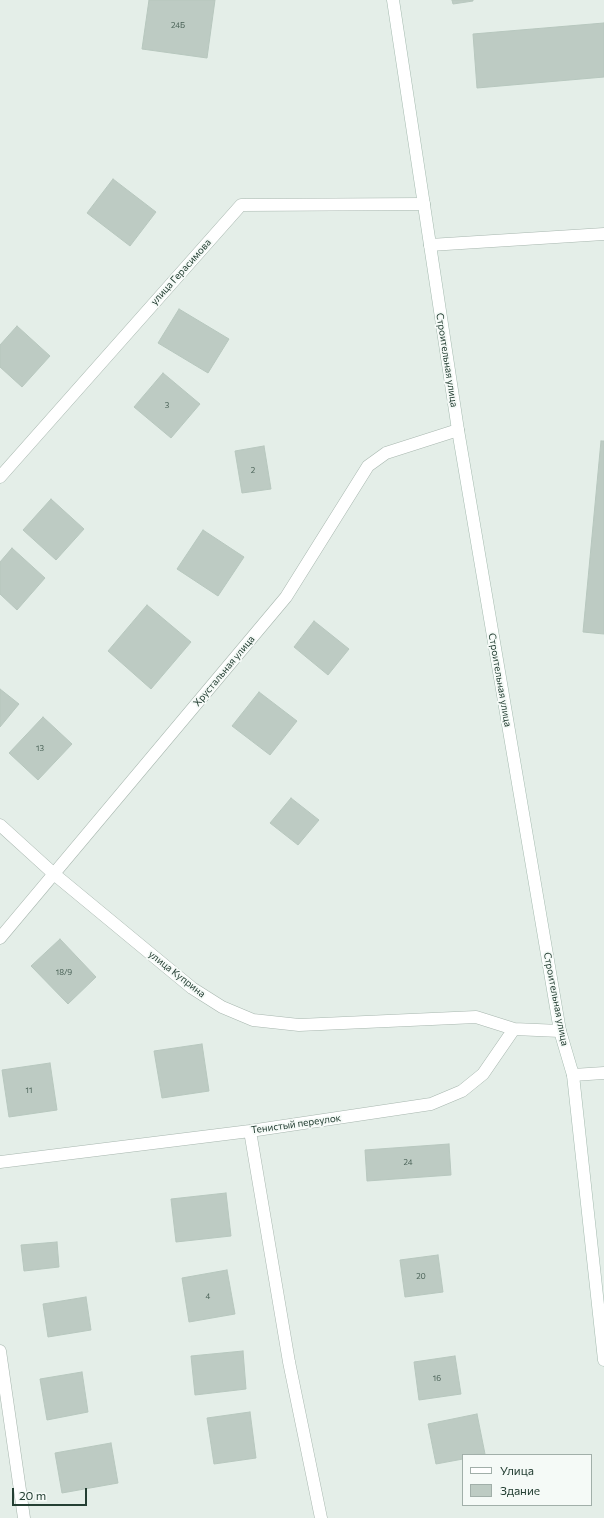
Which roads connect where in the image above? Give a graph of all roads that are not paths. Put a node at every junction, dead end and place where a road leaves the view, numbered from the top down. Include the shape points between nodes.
1 (393, 0) edge
2 (424, 204) junction
3 (604, 234) edge
4 (430, 245) junction
5 (458, 430) junction
6 (0, 477) edge
7 (0, 825) edge
8 (54, 874) junction
9 (0, 938) edge
10 (514, 1029) junction
11 (560, 1031) junction
12 (604, 1073) edge
13 (573, 1075) junction
14 (250, 1131) junction
15 (0, 1162) edge
16 (0, 1351) edge
17 (604, 1360) edge
18 (24, 1518) edge
19 (321, 1518) edge

1 - 2 street, Строительная улица
2 - 4 street, Строительная улица
2 - 6 street, улица Герасимова via 241,205
3 - 4 street
4 - 5 street, Строительная улица
5 - 8 street, Хрустальная улица via 386,453 368,466 286,598
5 - 11 street, Строительная улица
7 - 8 street, улица Куприна
8 - 9 street, Хрустальная улица
8 - 10 street, улица Куприна via 192,988 222,1007 253,1020 299,1025 476,1017
10 - 11 street
10 - 14 street, Тенистый переулок via 484,1074 462,1091 431,1104
11 - 13 street, Строительная улица
12 - 13 street
13 - 17 street, Строительная улица
14 - 15 street, Тенистый переулок
14 - 19 street via 289,1362
16 - 18 street

